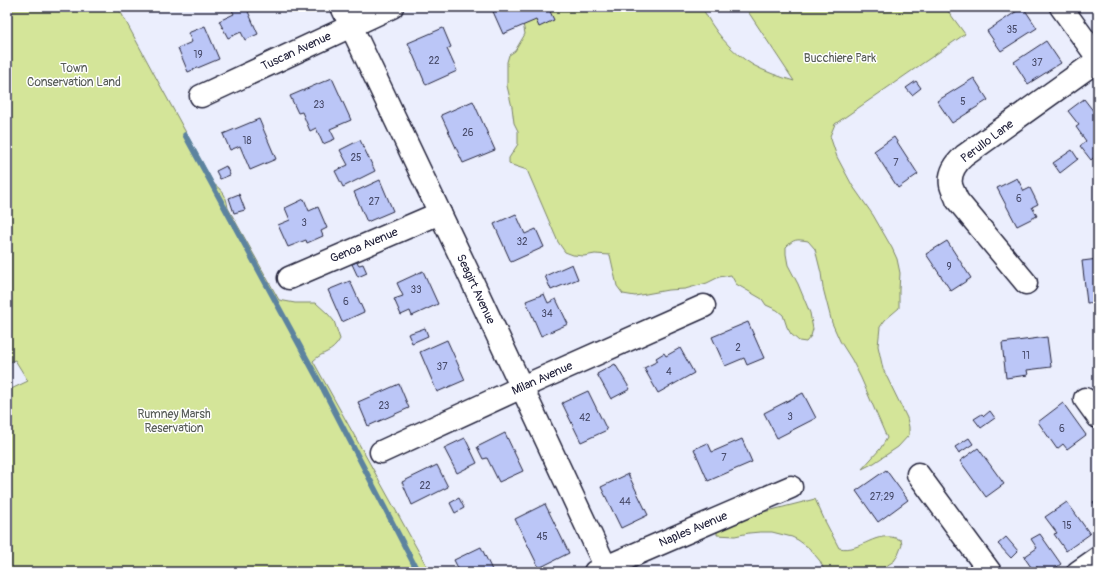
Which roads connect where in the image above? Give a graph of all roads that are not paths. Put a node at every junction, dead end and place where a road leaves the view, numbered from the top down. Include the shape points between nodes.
1 (392, 7) edge
2 (1061, 7) edge
3 (346, 16) edge
4 (1098, 59) edge
5 (201, 96) dead end
6 (440, 213) junction
7 (289, 278) dead end
8 (1026, 283) dead end
9 (704, 306) dead end
10 (522, 387) junction
11 (1085, 399) dead end
12 (1098, 417) edge
13 (381, 452) dead end
14 (918, 474) dead end
15 (791, 487) dead end
16 (1098, 558) edge
17 (603, 570) edge
18 (990, 572) edge
19 (1078, 572) edge

1 - 3 street, Tuscan Avenue
2 - 4 street
3 - 5 street, Tuscan Avenue
3 - 6 street, Seagirt Avenue
4 - 8 street, Perullo Lane via 964,156 951,172 951,186 958,200
6 - 7 street, Genoa Avenue
6 - 10 street, Seagirt Avenue
9 - 10 street, Milan Avenue
10 - 13 street, Milan Avenue
10 - 17 street, Seagirt Avenue
11 - 12 street
14 - 18 street
15 - 17 street, Naples Avenue
16 - 19 street

